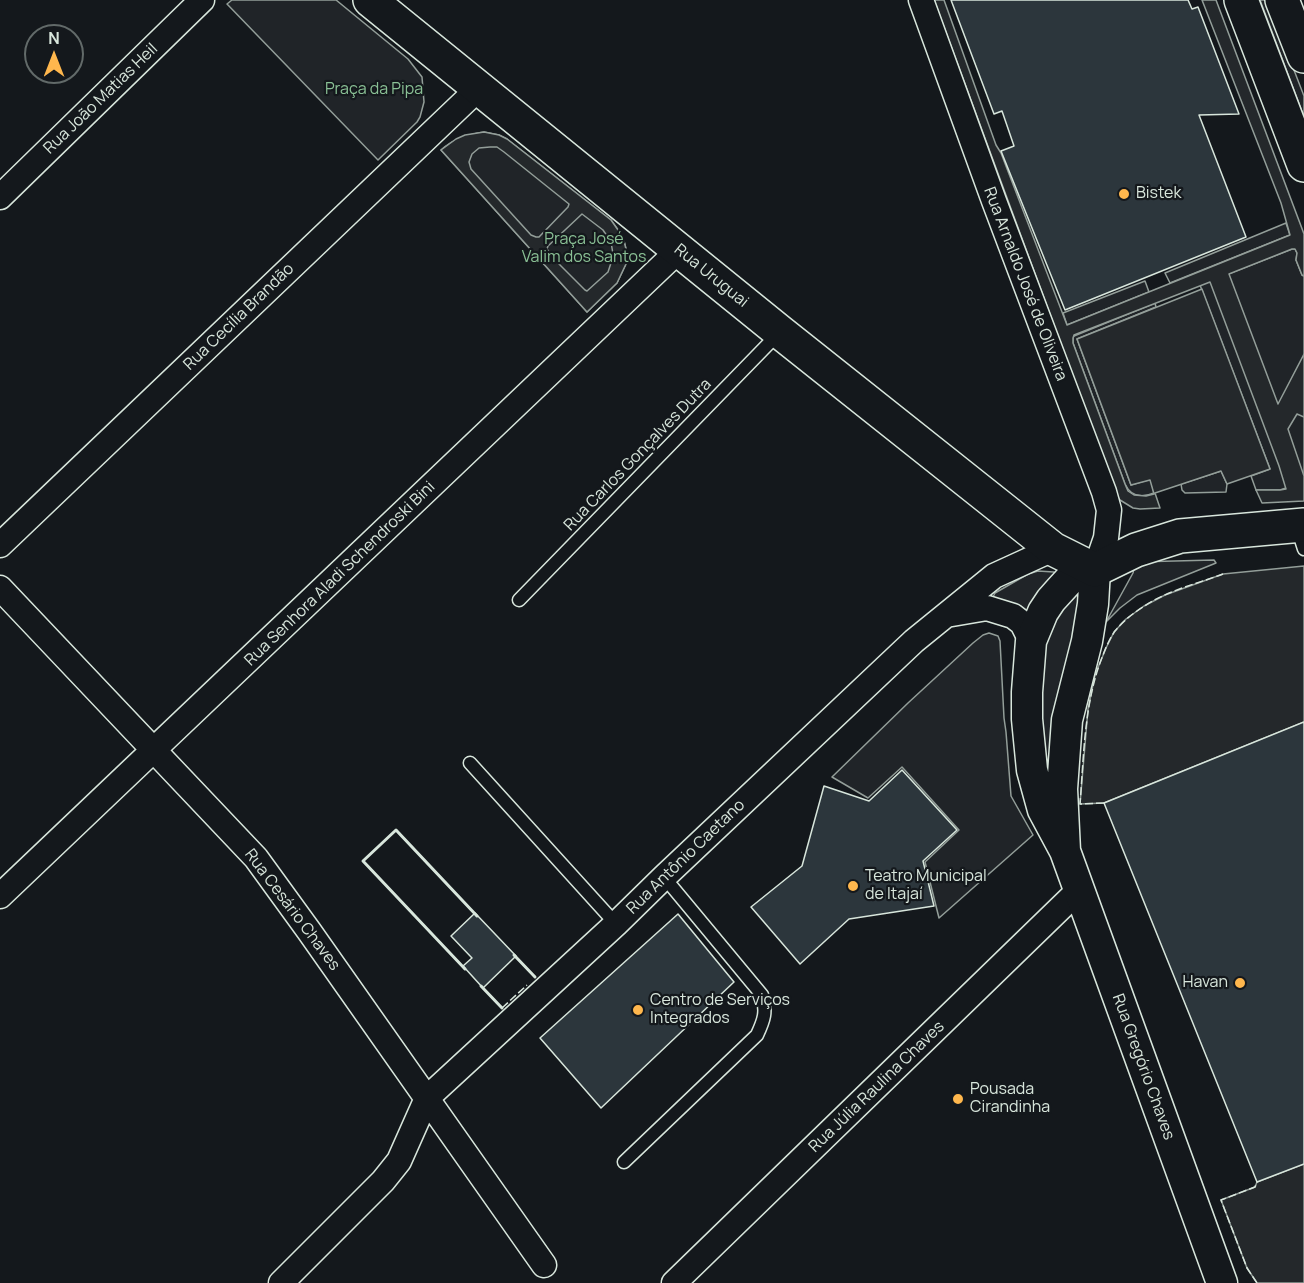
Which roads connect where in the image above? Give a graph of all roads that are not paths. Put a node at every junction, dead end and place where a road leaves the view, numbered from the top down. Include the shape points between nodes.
1 (202, 0) edge
2 (370, 0) edge
3 (921, 0) edge
4 (1241, 0) edge
5 (1292, 10) edge
6 (1304, 56) edge
7 (479, 88) junction
8 (1304, 165) edge
9 (0, 197) edge
10 (679, 250) junction
11 (780, 332) junction
12 (1302, 533) edge
13 (0, 545) edge
14 (1053, 549) junction
15 (1095, 570) junction
16 (0, 588) edge
17 (519, 600) dead end
18 (944, 616) junction
19 (1031, 641) junction
20 (154, 751) junction
21 (470, 763) dead end
22 (1065, 851) junction
23 (664, 877) junction
24 (1079, 890) junction
25 (0, 896) edge
26 (616, 924) junction
27 (427, 1098) junction
28 (624, 1162) dead end
29 (544, 1265) dead end
30 (280, 1283) edge
31 (674, 1283) edge
32 (1222, 1283) edge

1 - 9 street, Rua João Matias Heil
2 - 7 main road, Rua Uruguai
3 - 15 street, Rua Arnaldo José de Oliveira via 1104,492 1109,510 1106,538
4 - 8 main road
5 - 6 main road
7 - 10 main road, Rua Uruguai
7 - 13 street, Rua Cecília Brandão
10 - 11 main road, Rua Uruguai
10 - 20 street, Rua Senhora Aladi Schendroski Bini
11 - 14 main road, Rua Uruguai
11 - 17 lane, Rua Carlos Gonçalves Dutra
12 - 15 main road via 1180,536 1136,550
14 - 15 main road
14 - 18 street, Rua Antônio Caetano via 994,576
15 - 19 street, Rua Gregório Chaves via 1071,578 1060,590 1044,612
15 - 22 street, Rua Gregório Chaves via 1087,641 1067,720 1062,789
16 - 20 street, Rua Cesário Chaves
18 - 19 street, Rua Antônio Caetano via 987,608 1013,616 1022,623
18 - 23 street, Rua Antônio Caetano
19 - 22 street, Rua Gregório Chaves via 1027,710 1032,770 1043,810
20 - 25 street, Rua Senhora Aladi Schendroski Bini
20 - 27 street, Rua Cesário Chaves via 256,858
21 - 26 lane
22 - 24 street, Rua Gregório Chaves
23 - 26 street, Rua Antônio Caetano
23 - 28 lane via 762,995 766,1008 757,1035
24 - 31 street, Rua Júlia Raulina Chaves
24 - 32 street, Rua Gregório Chaves
26 - 27 street, Rua Antônio Caetano
27 - 29 street, Rua Cesário Chaves
27 - 30 street via 399,1161

